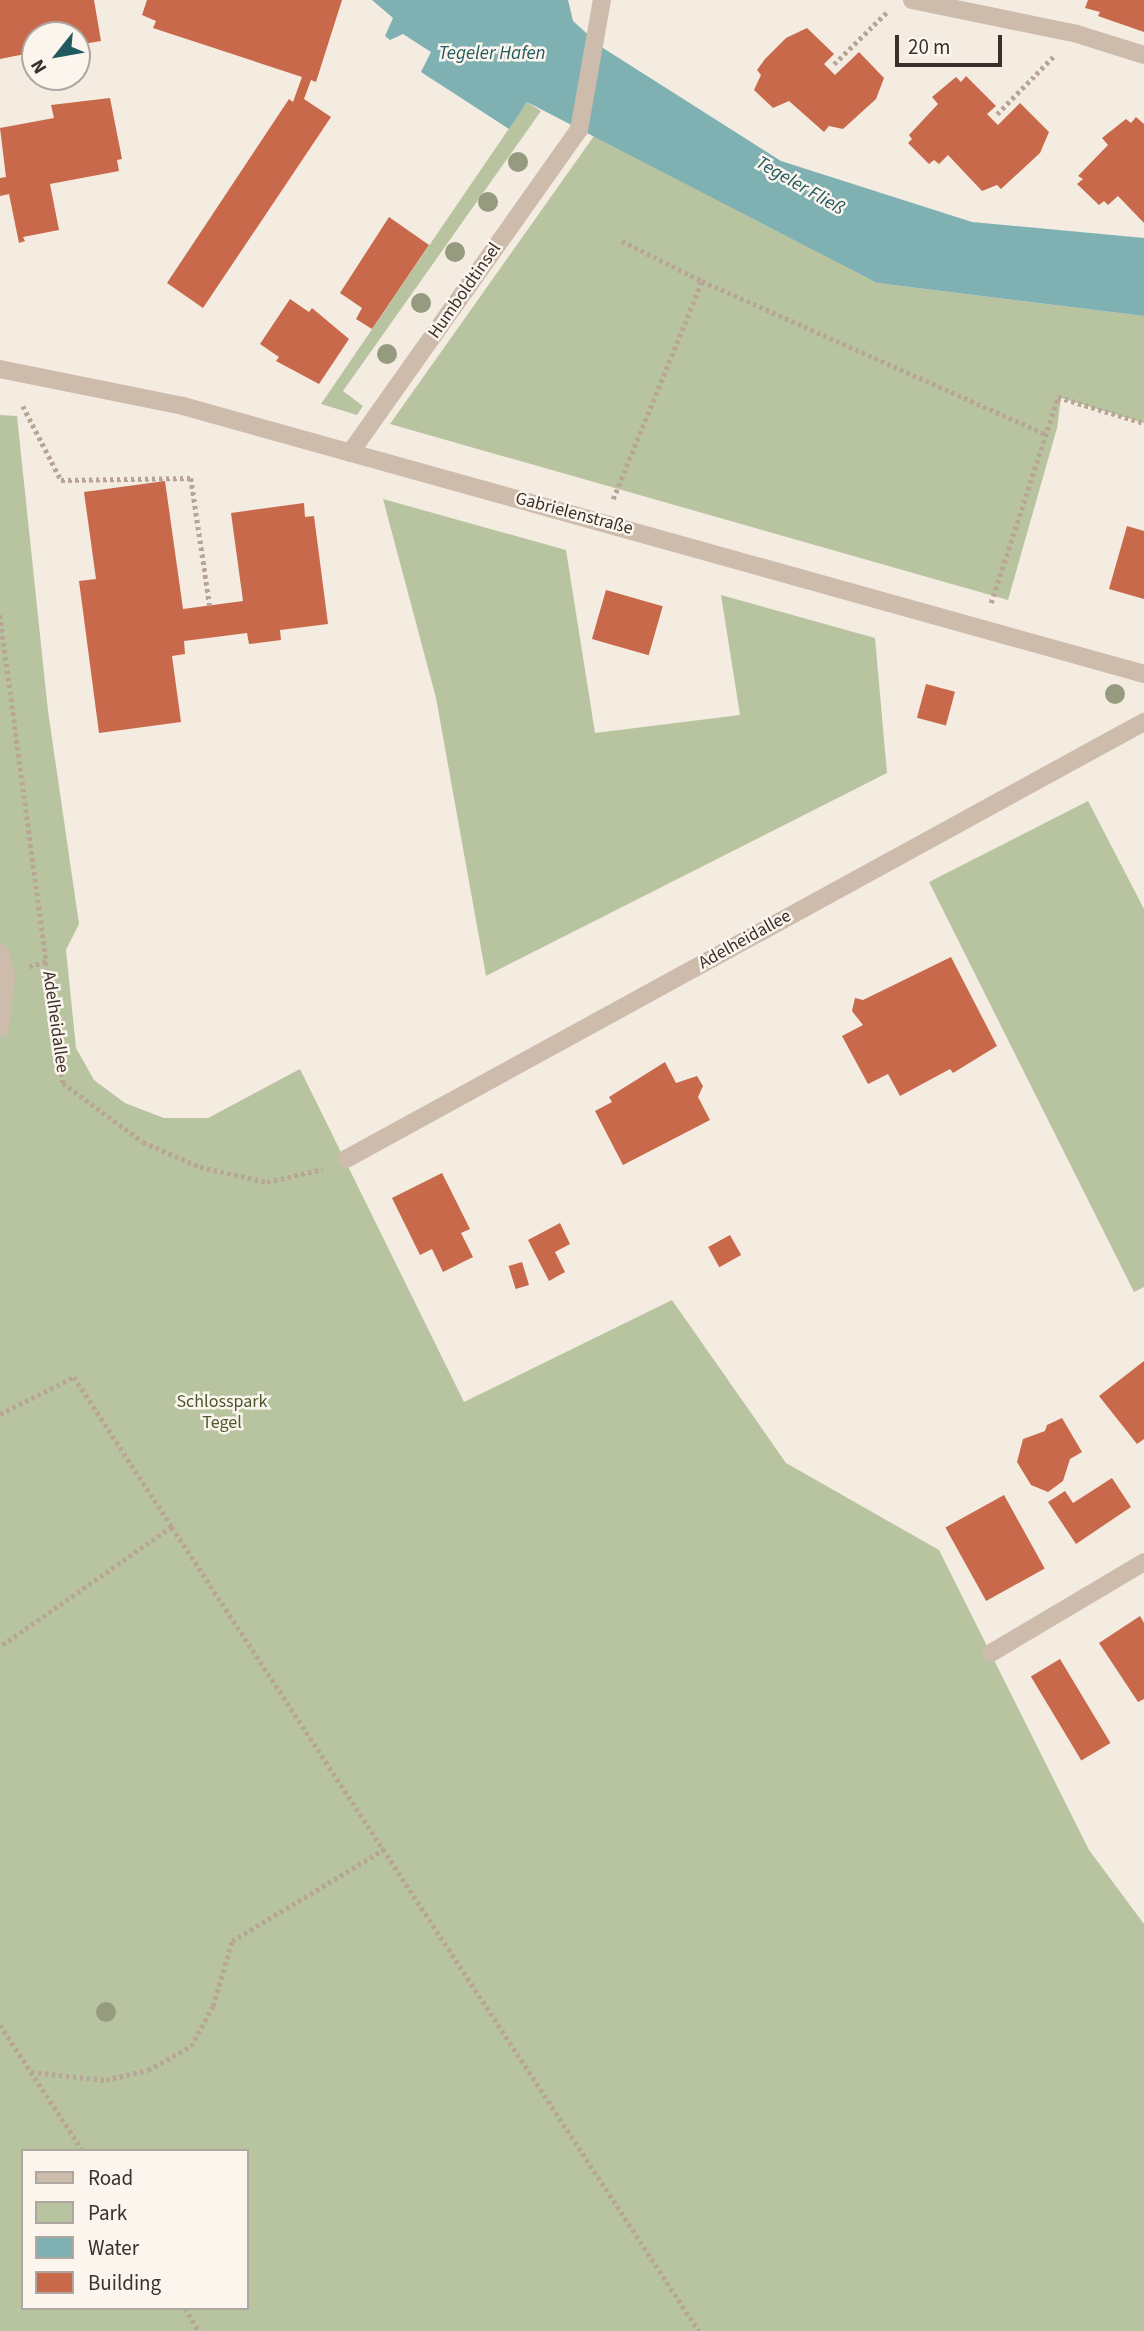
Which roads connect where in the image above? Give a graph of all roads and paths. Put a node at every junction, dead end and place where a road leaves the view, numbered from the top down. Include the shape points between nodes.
1 (601, 0) edge
2 (912, 0) edge
3 (890, 9) dead end
4 (1077, 34) junction
5 (1144, 55) edge
6 (834, 64) dead end
7 (997, 114) dead end
8 (622, 241) dead end
9 (702, 281) junction
10 (0, 369) edge
11 (23, 406) dead end
12 (1144, 423) edge
13 (1046, 434) junction
14 (350, 453) junction
15 (608, 524) junction
16 (210, 606) dead end
17 (0, 615) edge
18 (985, 628) junction
19 (1144, 674) edge
20 (1144, 722) edge
21 (0, 953) edge
22 (46, 962) junction
23 (6, 975) junction
24 (0, 1028) edge
25 (346, 1158) dead end
26 (328, 1168) dead end
27 (0, 1414) edge
28 (172, 1527) junction
29 (1144, 1562) edge
30 (0, 1647) edge
31 (991, 1653) dead end
32 (386, 1848) junction
33 (0, 2025) edge
34 (31, 2072) junction
35 (82, 2149) edge
36 (185, 2310) edge
37 (199, 2331) edge
38 (699, 2331) edge

1 - 14 street, Humboldtinsel via 579,130
2 - 4 street
3 - 6 path
4 - 5 street
4 - 7 path
8 - 9 path
9 - 13 path
9 - 15 path via 615,487
10 - 14 street, Gabrielenstraße via 183,406
11 - 16 path via 61,480 191,478
12 - 13 path via 1058,397
13 - 18 path
14 - 15 street, Gabrielenstraße
15 - 18 street, Gabrielenstraße
17 - 22 path, Adelheidallee
18 - 19 street, Gabrielenstraße
20 - 25 street, Adelheidallee
21 - 23 street
22 - 23 path, Adelheidallee
22 - 26 path, Adelheidallee via 63,1083 142,1142 200,1167 267,1182
23 - 24 street
27 - 28 path via 74,1377
28 - 30 path
28 - 32 path
29 - 31 street
32 - 34 path via 233,1941 213,2006 191,2046 148,2070 106,2080
32 - 38 path
33 - 34 path
34 - 35 path
36 - 37 path

